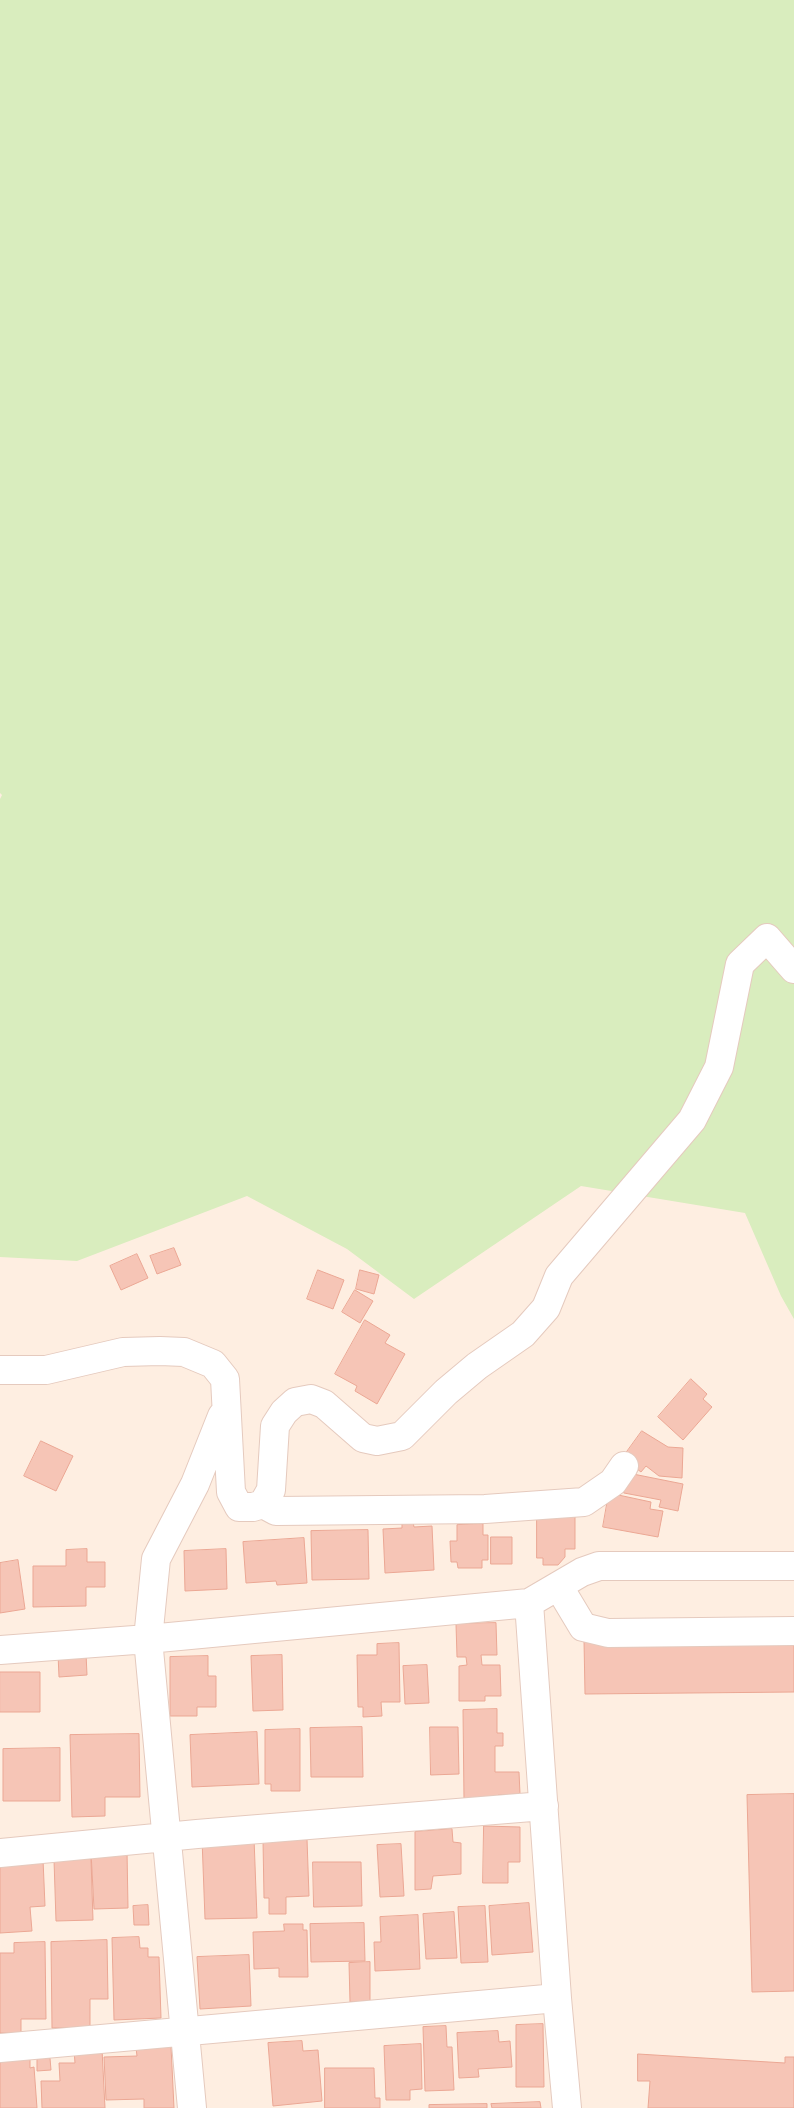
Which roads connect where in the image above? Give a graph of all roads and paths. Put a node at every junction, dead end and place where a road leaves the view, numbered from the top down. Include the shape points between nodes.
1 (794, 969) edge
2 (0, 1370) edge
3 (228, 1401) junction
4 (624, 1466) dead end
5 (263, 1504) junction
6 (794, 1566) edge
7 (559, 1587) junction
8 (528, 1603) junction
9 (794, 1631) edge
10 (148, 1639) junction
11 (0, 1650) edge
12 (544, 1806) junction
13 (167, 1838) junction
14 (0, 1854) edge
15 (556, 1998) junction
16 (186, 2033) junction
17 (0, 2048) edge
18 (192, 2108) edge
19 (568, 2108) edge

1 - 5 street via 766,938 740,964 719,1068 692,1120 559,1276 546,1308 523,1334 470,1371 402,1436 377,1441 363,1438 324,1404 311,1399 295,1402 275,1426 271,1490
2 - 3 street via 46,1370 123,1352 184,1352 213,1364 226,1379
3 - 5 street via 231,1492 239,1508
3 - 10 street via 195,1484 156,1559
4 - 5 street via 613,1482 584,1502 485,1509 276,1511
6 - 7 street via 598,1566
7 - 8 street
7 - 9 street via 583,1627 608,1633
8 - 10 street
8 - 12 street
10 - 11 street
10 - 13 street
12 - 13 street
12 - 15 street
13 - 14 street
13 - 16 street
15 - 16 street
15 - 19 street
16 - 17 street
16 - 18 street

